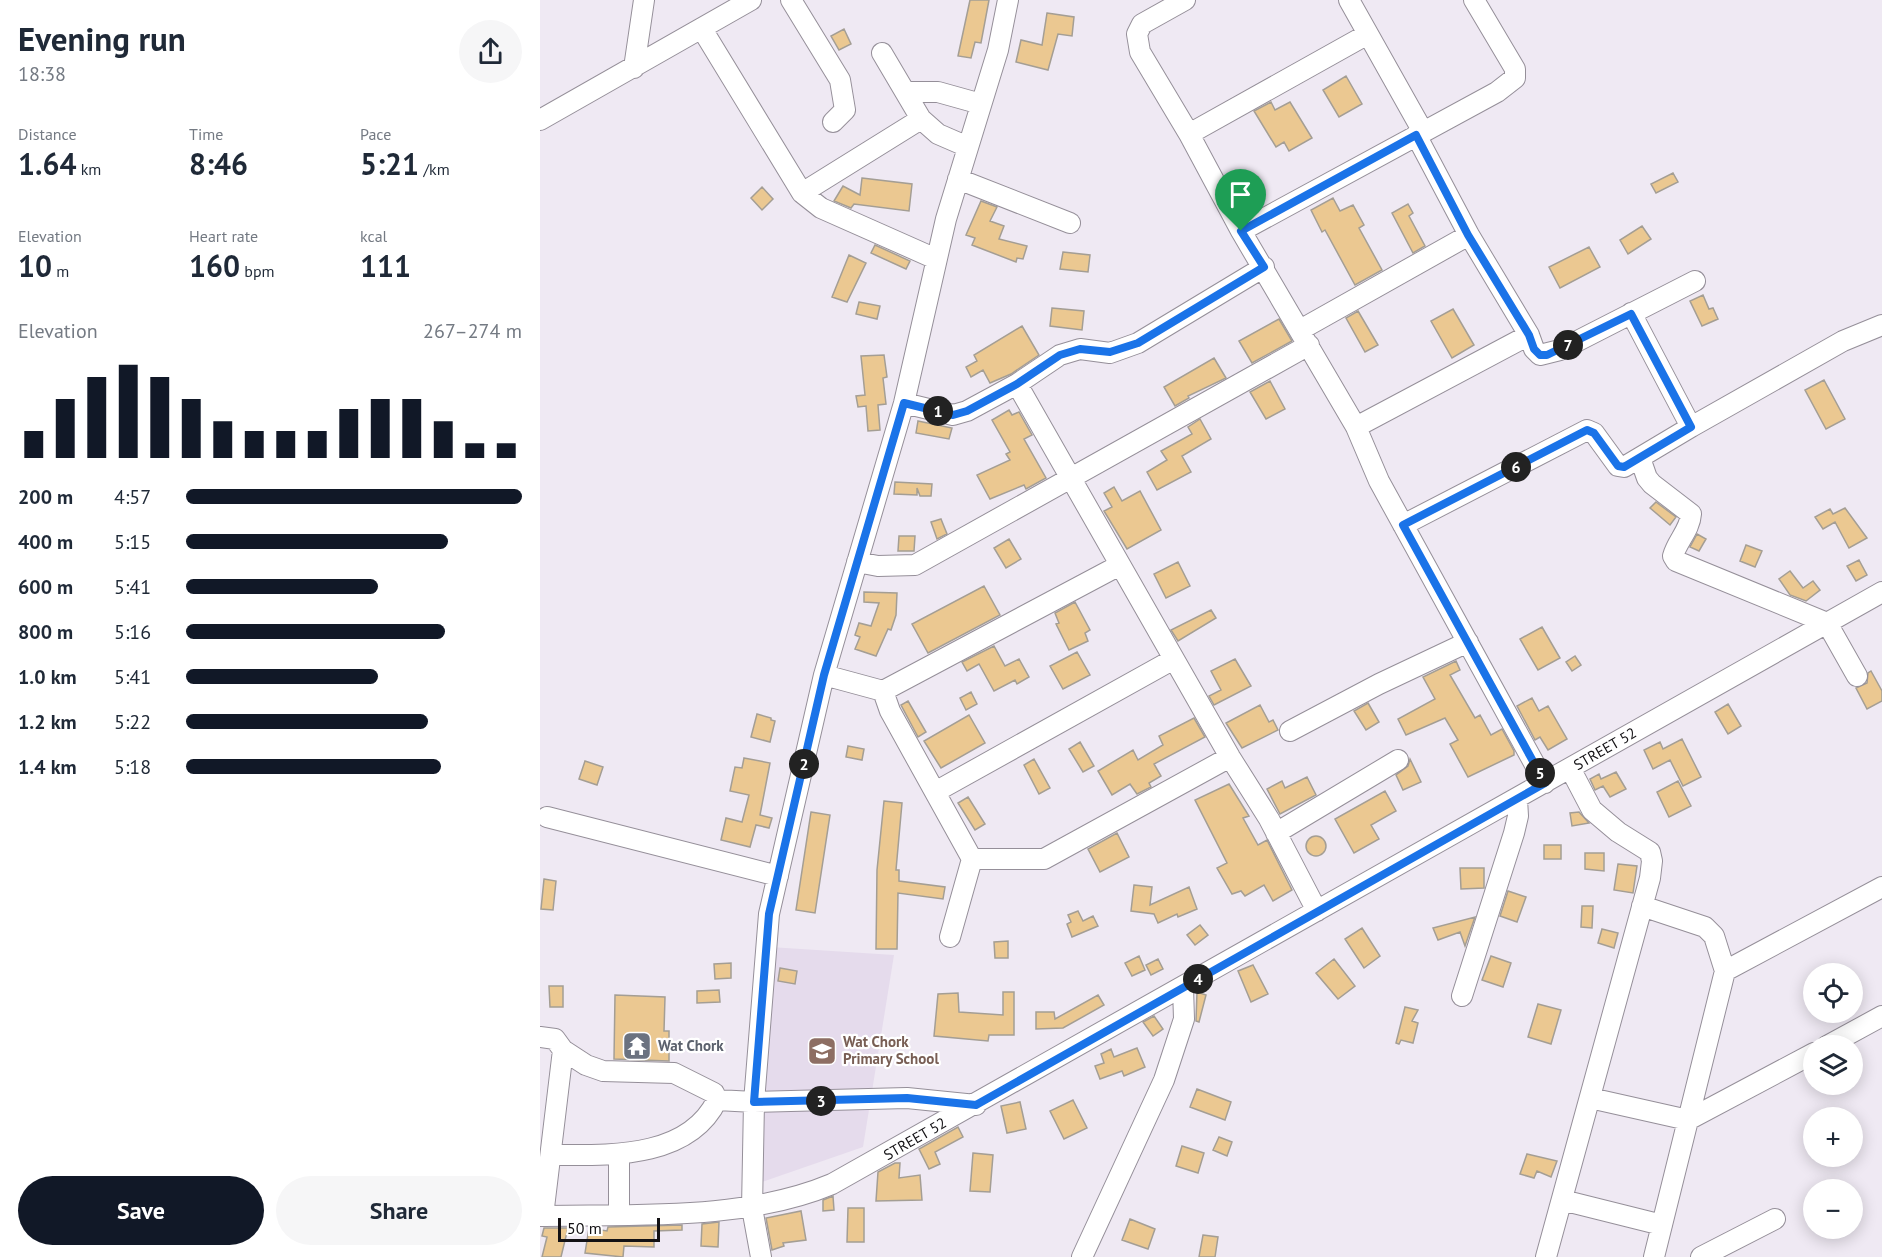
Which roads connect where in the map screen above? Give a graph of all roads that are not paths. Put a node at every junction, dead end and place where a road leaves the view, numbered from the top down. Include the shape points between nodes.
1 (644, 0) edge
2 (751, 0) edge
3 (791, 0) edge
4 (1008, 0) edge
5 (1349, 0) edge
6 (1474, 0) edge
7 (1169, 3) edge
8 (702, 29) junction
9 (1368, 34) junction
10 (882, 53) dead end
11 (634, 68) junction
12 (906, 92) junction
13 (981, 104) junction
14 (921, 119) junction
15 (540, 120) edge
16 (833, 122) dead end
17 (1419, 132) junction
18 (1189, 134) junction
19 (968, 147) junction
20 (958, 179) junction
21 (802, 194) junction
22 (1070, 223) dead end
23 (1241, 231) junction
24 (1468, 235) junction
25 (936, 259) junction
26 (1264, 267) junction
27 (1695, 281) dead end
28 (1631, 314) junction
29 (1882, 325) edge
30 (1529, 335) junction
31 (1304, 337) junction
32 (1017, 384) junction
33 (904, 403) junction
34 (1356, 427) junction
35 (1691, 427) junction
36 (1640, 458) junction
37 (1070, 478) junction
38 (1403, 525) junction
39 (857, 562) junction
40 (1120, 565) junction
41 (1882, 592) edge
42 (1827, 623) junction
43 (1468, 642) junction
44 (1174, 659) junction
45 (824, 675) junction
46 (1857, 676) dead end
47 (883, 691) junction
48 (1290, 731) dead end
49 (1230, 758) junction
50 (1398, 760) dead end
51 (1570, 768) junction
52 (1545, 783) junction
53 (935, 792) junction
54 (1517, 798) junction
55 (547, 817) dead end
56 (1276, 833) junction
57 (972, 859) junction
58 (778, 876) junction
59 (1879, 895) edge
60 (1642, 906) junction
61 (1317, 912) junction
62 (950, 937) dead end
63 (1725, 971) junction
64 (1184, 987) junction
65 (1462, 996) dead end
66 (1882, 1016) edge
67 (1847, 1035) edge
68 (540, 1037) edge
69 (563, 1050) junction
70 (1803, 1059) edge
71 (1590, 1098) junction
72 (717, 1100) junction
73 (754, 1102) junction
74 (976, 1105) junction
75 (1688, 1120) junction
76 (619, 1154) junction
77 (551, 1155) junction
78 (1562, 1200) junction
79 (752, 1208) junction
80 (619, 1215) junction
81 (542, 1216) edge
82 (1775, 1219) dead end
83 (1662, 1225) junction
84 (761, 1257) edge
85 (1082, 1257) edge
86 (1546, 1257) edge
87 (1654, 1257) edge
88 (1701, 1257) edge

1 - 11 street
2 - 8 street
3 - 16 street via 840,80 844,110
4 - 13 street
5 - 9 street
6 - 17 street via 1515,69 1515,78 1497,92
7 - 18 street via 1142,24 1137,43
8 - 11 street
8 - 21 street
9 - 17 street
9 - 18 street
10 - 12 street
11 - 15 street
12 - 13 street via 938,92
12 - 14 street
13 - 19 street
14 - 19 street via 938,134
14 - 21 street
17 - 23 street
17 - 24 street
18 - 23 street
19 - 20 street
20 - 22 street
20 - 25 street
21 - 25 street via 821,208
23 - 26 street
24 - 30 street
24 - 31 street
25 - 33 street
26 - 31 street
26 - 32 street via 1138,343 1110,352 1080,349 1060,355
27 - 28 street
28 - 30 street via 1547,355 1534,349
28 - 35 street
29 - 35 street via 1843,341
30 - 34 street
31 - 34 street
31 - 37 street
32 - 33 street via 953,415
32 - 37 street
33 - 39 street
34 - 38 street
35 - 36 street
36 - 38 street via 1618,466 1594,433 1587,430
36 - 42 street via 1652,484 1691,514 1691,523 1674,550 1676,561
37 - 39 street via 915,565
37 - 40 street
38 - 43 street
39 - 45 street
40 - 44 street
40 - 47 street
41 - 42 street, STREET 52
42 - 46 street
42 - 51 street, STREET 52
43 - 48 street
43 - 52 street
44 - 49 street
44 - 53 street
45 - 47 street
45 - 58 street
47 - 53 street
49 - 56 street
49 - 57 street via 1044,859
50 - 56 street
51 - 52 street, STREET 52
51 - 60 street via 1592,810 1650,852 1650,878
52 - 54 street, STREET 52
53 - 57 street
54 - 61 street, STREET 52
54 - 65 street via 1514,833
55 - 58 street
56 - 61 street
57 - 62 street
58 - 73 street via 769,914
59 - 63 street
60 - 63 street via 1705,927 1714,936
60 - 71 street
61 - 64 street, STREET 52
63 - 75 street
64 - 74 street, STREET 52
64 - 85 street via 1184,1018 1164,1080
66 - 67 street
68 - 69 street via 555,1039
69 - 72 street via 595,1069 684,1076 714,1093
69 - 77 street
70 - 75 street
71 - 75 street
71 - 78 street
72 - 73 street
72 - 76 street via 692,1129 667,1144
73 - 74 street via 907,1098
73 - 79 street
74 - 79 street, STREET 52 via 832,1184 800,1198
75 - 83 street
76 - 77 street
76 - 80 street
77 - 81 street
78 - 83 street
78 - 86 street
79 - 80 street, STREET 52
79 - 84 street
80 - 81 street, STREET 52
82 - 88 street
83 - 87 street

